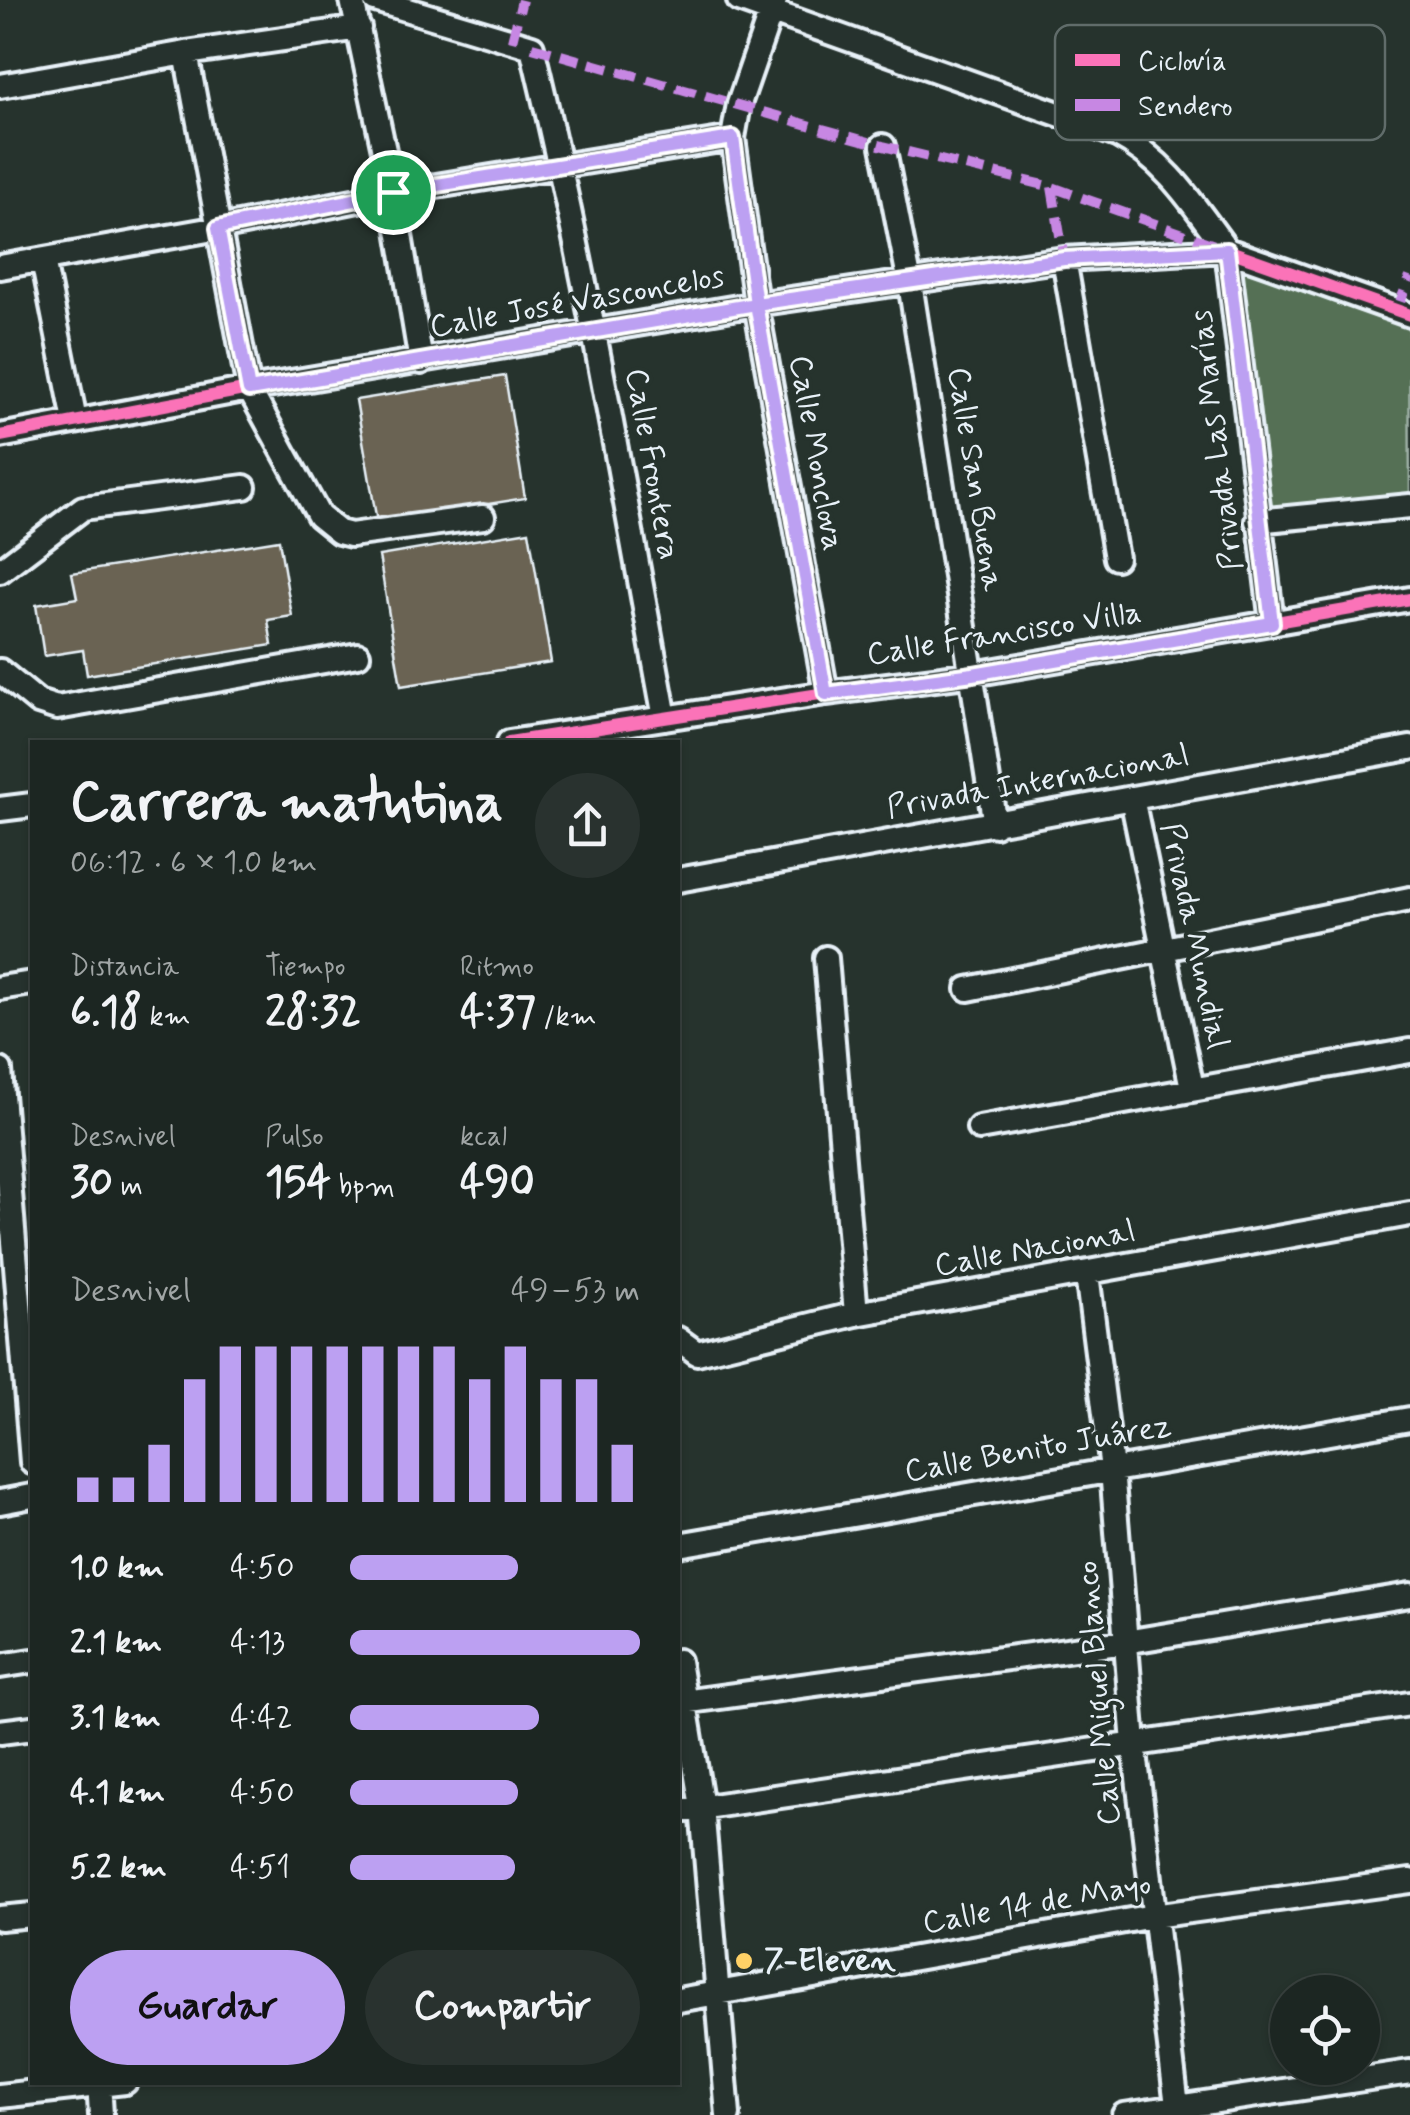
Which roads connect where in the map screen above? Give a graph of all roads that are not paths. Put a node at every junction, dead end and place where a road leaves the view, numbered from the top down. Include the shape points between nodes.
1 (352, 0) edge
2 (374, 0) edge
3 (739, 0) edge
4 (773, 6) edge
5 (359, 28) junction
6 (186, 53) junction
7 (0, 86) edge
8 (1055, 112) edge
9 (733, 138) junction
10 (1127, 140) edge
11 (883, 146) dead end
12 (561, 164) junction
13 (393, 192) junction
14 (218, 228) junction
15 (1227, 250) junction
16 (1064, 259) junction
17 (43, 260) junction
18 (0, 266) edge
19 (910, 282) junction
20 (756, 304) junction
21 (1410, 315) edge
22 (595, 332) junction
23 (421, 362) junction
24 (249, 390) junction
25 (75, 421) junction
26 (0, 436) edge
27 (244, 487) dead end
28 (1410, 506) edge
29 (484, 518) dead end
30 (1257, 521) junction
31 (1116, 558) dead end
32 (0, 571) edge
33 (1410, 599) edge
34 (1272, 623) junction
35 (358, 655) dead end
36 (0, 671) edge
37 (973, 674) junction
38 (826, 694) junction
39 (665, 718) junction
40 (547, 740) edge
41 (1410, 748) edge
42 (1132, 798) junction
43 (30, 805) edge
44 (0, 809) edge
45 (995, 825) junction
46 (680, 880) edge
47 (1410, 900) edge
48 (1162, 949) junction
49 (826, 958) dead end
50 (30, 983) edge
51 (0, 988) edge
52 (968, 988) dead end
53 (1410, 1051) edge
54 (0, 1070) edge
55 (1192, 1088) junction
56 (979, 1128) dead end
57 (21, 1169) edge
58 (1410, 1214) edge
59 (1087, 1274) junction
60 (856, 1314) junction
61 (684, 1350) edge
62 (28, 1372) edge
63 (0, 1378) edge
64 (30, 1417) edge
65 (1410, 1419) edge
66 (1112, 1468) junction
67 (30, 1496) edge
68 (0, 1502) edge
69 (680, 1544) edge
70 (1410, 1595) edge
71 (1125, 1642) junction
72 (30, 1660) edge
73 (0, 1666) edge
74 (680, 1678) edge
75 (683, 1702) junction
76 (1410, 1704) edge
77 (30, 1728) edge
78 (0, 1732) edge
79 (1134, 1744) junction
80 (702, 1807) junction
81 (680, 1811) edge
82 (1410, 1881) edge
83 (30, 1915) edge
84 (1153, 1916) junction
85 (0, 1918) edge
86 (717, 1994) junction
87 (680, 2000) edge
88 (1410, 2072) edge
89 (91, 2085) edge
90 (99, 2085) edge
91 (0, 2096) edge
92 (1177, 2106) junction
93 (101, 2115) edge
94 (728, 2115) edge
95 (1124, 2115) edge

1 - 5 street
2 - 12 street, Calle Frontera via 532,48
3 - 4 street
4 - 8 street
4 - 9 street, Calle Monclova
5 - 6 street
5 - 13 street
6 - 7 street
6 - 14 street
9 - 12 street
9 - 20 street, Calle Monclova
10 - 15 street via 1170,174
11 - 19 street, Calle San Buena
12 - 13 street
12 - 22 street, Calle Frontera
13 - 14 street
13 - 23 street
14 - 17 street
14 - 24 street
15 - 16 street, Calle José Vasconcelos
15 - 21 street
15 - 30 street, Privada Las Marías
16 - 19 street, Calle José Vasconcelos
16 - 31 street
17 - 18 street
17 - 25 street
19 - 20 street, Calle José Vasconcelos
19 - 37 street, Calle San Buena
20 - 22 street, Calle José Vasconcelos
20 - 38 street, Calle Monclova
22 - 23 street, Calle José Vasconcelos
22 - 39 street, Calle Frontera
23 - 24 street, Calle José Vasconcelos
24 - 25 street, Calle José Vasconcelos
24 - 29 street via 319,516 338,532
25 - 26 street, Calle José Vasconcelos
27 - 32 street via 84,508
28 - 30 street
30 - 34 street, Privada Las Marías
33 - 34 street, Calle Francisco Villa
34 - 37 street, Calle Francisco Villa
35 - 36 street via 56,708
37 - 38 street, Calle Francisco Villa
37 - 45 street, Calle San Buena
38 - 39 street, Calle Francisco Villa
39 - 40 street, Calle Francisco Villa
41 - 42 street, Privada Internacional
42 - 45 street, Privada Internacional
42 - 48 street, Privada Mundial
43 - 44 street
45 - 46 street, Privada Internacional
47 - 48 street
48 - 52 street
48 - 55 street, Privada Mundial
49 - 60 street
50 - 51 street
53 - 55 street
54 - 57 street
55 - 56 street
57 - 62 street
58 - 59 street, Calle Nacional
59 - 60 street, Calle Nacional
59 - 66 street, Calle Miguel Blanco
60 - 61 street, Calle Nacional
62 - 63 street
62 - 64 street
65 - 66 street, Calle Benito Juárez
66 - 69 street, Calle Benito Juárez
66 - 71 street, Calle Miguel Blanco
67 - 68 street
70 - 71 street
71 - 75 street
71 - 79 street, Calle Miguel Blanco
72 - 73 street
74 - 75 street
75 - 80 street
76 - 79 street
77 - 78 street
79 - 80 street
79 - 84 street, Calle Miguel Blanco
80 - 81 street
80 - 86 street
82 - 84 street, Calle 14 de Mayo
83 - 85 street
84 - 86 street, Calle 14 de Mayo
84 - 92 street, Calle Miguel Blanco
86 - 87 street, Calle 14 de Mayo
86 - 94 street
88 - 92 street
89 - 91 street
90 - 93 street
92 - 95 street

